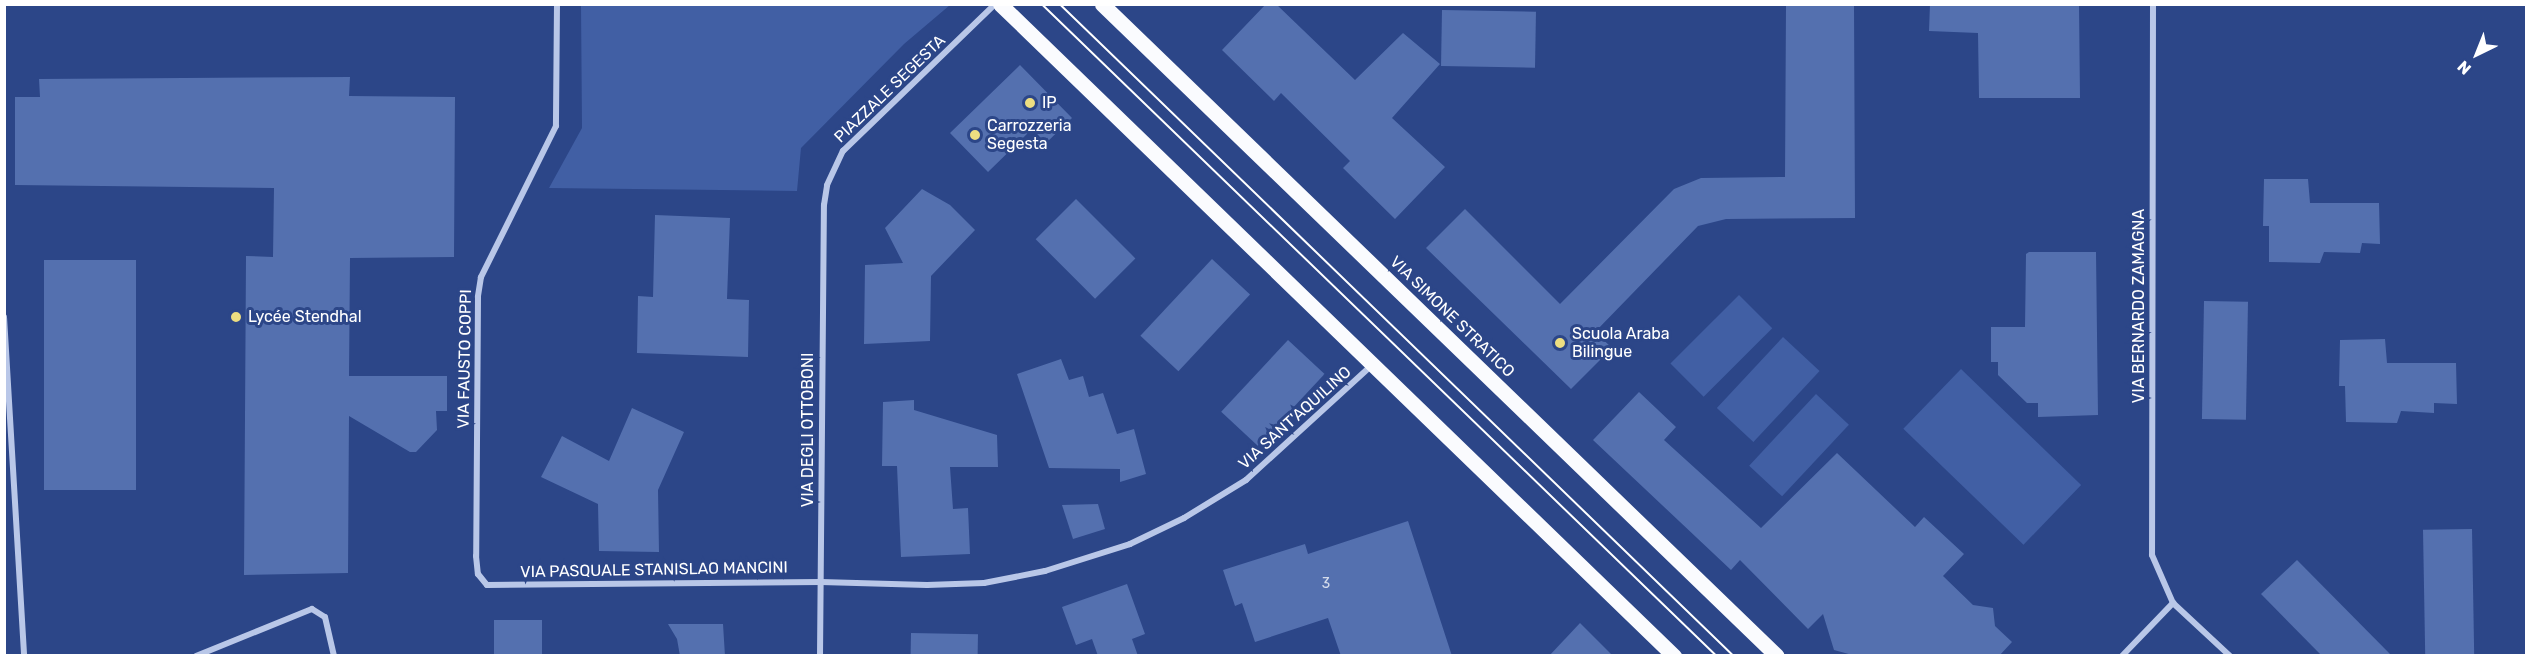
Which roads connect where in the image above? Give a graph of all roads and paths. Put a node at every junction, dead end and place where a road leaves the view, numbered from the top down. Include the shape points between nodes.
1 (557, 4) edge
2 (994, 4) edge
3 (1000, 4) edge
4 (1102, 4) edge
5 (2153, 4) edge
6 (824, 205) joint
7 (4, 317) edge
8 (1373, 365) junction
9 (821, 582) junction
10 (487, 585) joint
11 (2173, 603) junction
12 (24, 656) edge
13 (196, 656) edge
14 (334, 656) edge
15 (820, 656) edge
16 (1674, 656) edge
17 (1777, 656) edge
18 (2122, 656) edge
19 (2230, 656) edge

1 - 10 street, VIA FAUSTO COPPI via 556,126 481,277 478,297 476,556 478,574
2 - 6 street, PIAZZALE SEGESTA via 843,151
3 - 8 main road
4 - 17 main road, VIA SIMONE STRATICO
5 - 11 street, VIA BERNARDO ZAMAGNA via 2152,555
6 - 9 street, VIA DEGLI OTTOBONI
7 - 12 street
8 - 9 street, VIA SANT'AQUILINO via 1246,480 1184,518 1130,544 1045,571 984,583
8 - 16 main road
9 - 10 street, VIA PASQUALE STANISLAO MANCINI
9 - 15 street, VIA DEGLI OTTOBONI
11 - 18 street
11 - 19 street
13 - 14 street via 312,609 325,617

